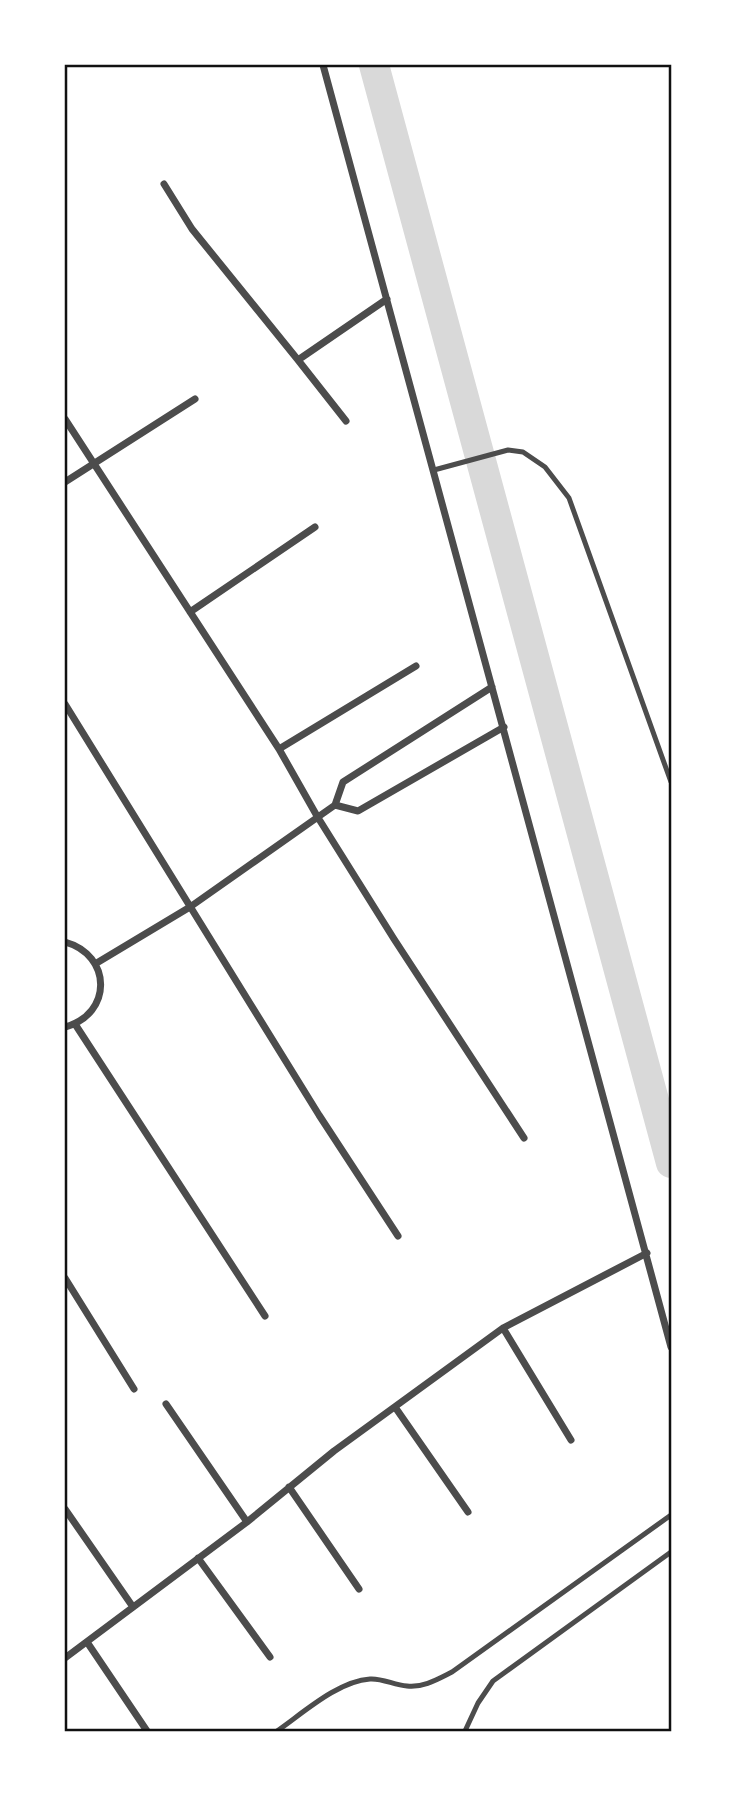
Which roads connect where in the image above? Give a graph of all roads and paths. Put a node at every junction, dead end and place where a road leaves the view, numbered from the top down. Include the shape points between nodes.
1 (323, 65) edge
2 (164, 184) dead end
3 (387, 299) junction
4 (298, 360) junction
5 (195, 399) dead end
6 (65, 419) edge
7 (346, 421) dead end
8 (92, 464) junction
9 (434, 470) junction
10 (65, 482) edge
11 (315, 527) dead end
12 (190, 612) junction
13 (416, 666) dead end
14 (492, 687) junction
15 (65, 704) edge
16 (504, 726) junction
17 (279, 749) junction
18 (671, 782) edge
19 (335, 805) junction
20 (317, 816) junction
21 (190, 907) junction
22 (65, 942) edge
23 (95, 964) junction
24 (75, 1024) junction
25 (65, 1027) edge
26 (524, 1138) dead end
27 (397, 1236) dead end
28 (647, 1253) junction
29 (65, 1278) edge
30 (265, 1316) dead end
31 (503, 1328) junction
32 (671, 1347) edge
33 (134, 1389) dead end
34 (166, 1404) dead end
35 (395, 1407) junction
36 (570, 1440) dead end
37 (289, 1487) junction
38 (65, 1509) edge
39 (468, 1511) dead end
40 (671, 1515) edge
41 (247, 1522) junction
42 (671, 1552) edge
43 (198, 1558) junction
44 (359, 1588) dead end
45 (133, 1607) junction
46 (87, 1642) junction
47 (270, 1657) dead end
48 (65, 1658) edge
49 (147, 1731) edge
50 (276, 1731) edge
51 (466, 1731) edge

1 - 3 street
2 - 4 street via 191,229
3 - 4 street
3 - 9 street
4 - 7 street
5 - 8 street
6 - 8 street
8 - 10 street
8 - 12 street
9 - 14 street
9 - 18 lane via 508,450 523,452 545,467 569,498
11 - 12 street
12 - 17 street
13 - 17 street
14 - 16 street
14 - 19 street via 343,782
15 - 21 street
16 - 19 street via 358,811
16 - 28 street
17 - 20 street
19 - 20 street
20 - 21 street
20 - 26 street
21 - 23 street
21 - 27 street
22 - 23 street via 87,953
23 - 24 street via 100,978 98,999 87,1017
24 - 25 street
24 - 30 street
28 - 31 street
28 - 32 street
29 - 33 street
31 - 35 street
31 - 36 street
34 - 41 street
35 - 37 street
35 - 39 street
37 - 41 street
37 - 44 street
38 - 45 street
40 - 50 lane via 452,1672 409,1687 373,1679 355,1681
41 - 43 street
42 - 51 lane via 493,1681
43 - 45 street
43 - 47 street
45 - 46 street
46 - 48 street
46 - 49 street

